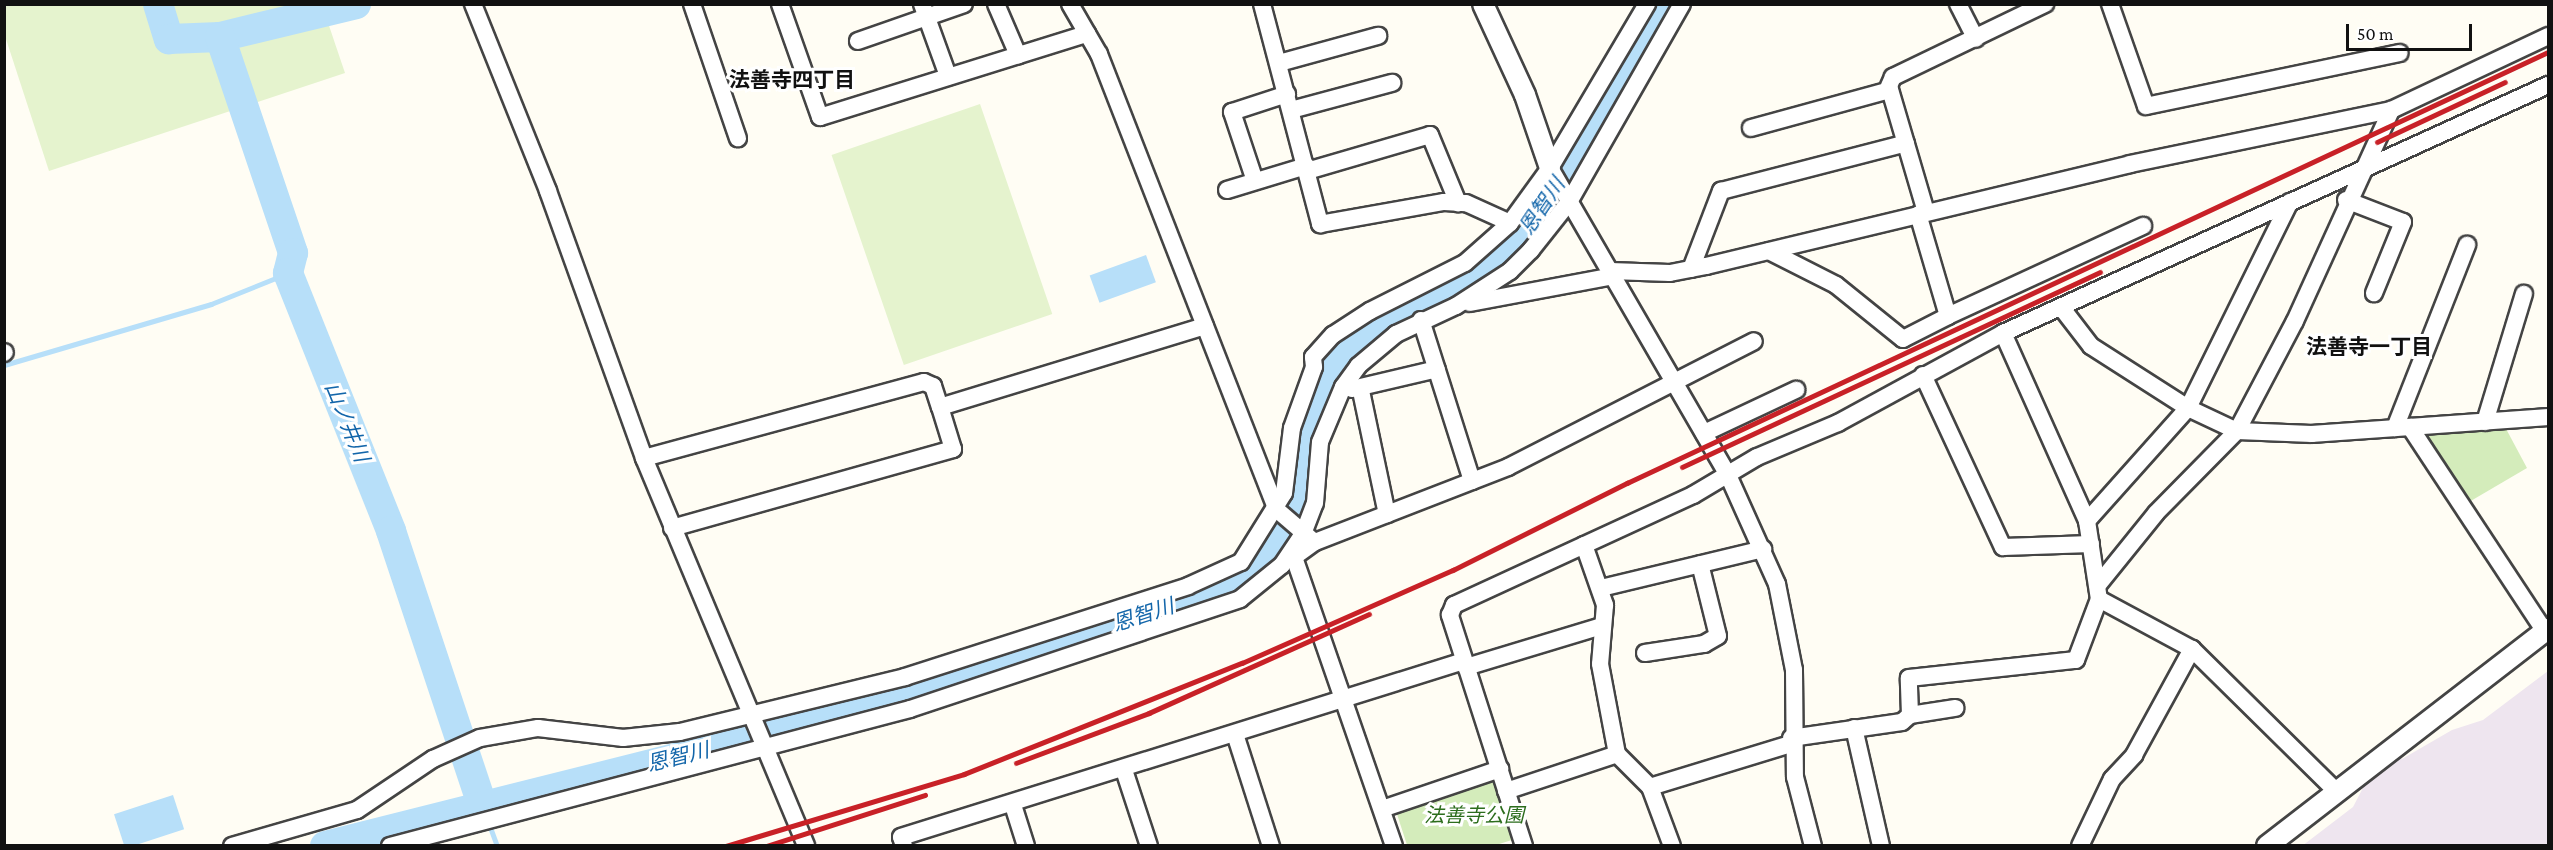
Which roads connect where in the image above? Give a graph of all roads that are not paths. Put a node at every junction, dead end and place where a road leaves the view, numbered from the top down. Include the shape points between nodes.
1 (473, 4) edge
2 (780, 4) edge
3 (964, 4) edge
4 (996, 4) edge
5 (1070, 4) edge
6 (1262, 4) edge
7 (1483, 4) edge
8 (1647, 4) edge
9 (1682, 4) edge
10 (1958, 4) edge
11 (2045, 4) edge
12 (2110, 4) edge
13 (697, 6) edge
14 (925, 12) edge
15 (1087, 34) junction
16 (1378, 36) dead end
17 (2548, 36) edge
18 (1976, 39) junction
19 (858, 41) dead end
20 (2400, 53) dead end
21 (1018, 56) junction
22 (1279, 63) junction
23 (948, 76) junction
24 (1392, 83) dead end
25 (2548, 85) edge
26 (1890, 90) junction
27 (1289, 102) junction
28 (2391, 110) junction
29 (1751, 128) dead end
30 (738, 138) dead end
31 (1906, 143) junction
32 (1306, 169) junction
33 (2361, 169) junction
34 (1551, 171) junction
35 (1255, 181) junction
36 (1227, 190) dead end
37 (1567, 199) junction
38 (2346, 200) junction
39 (2290, 202) junction
40 (1458, 203) junction
41 (1922, 213) junction
42 (1510, 223) junction
43 (2143, 226) dead end
44 (2467, 245) dead end
45 (1768, 251) junction
46 (1691, 269) junction
47 (1612, 274) junction
48 (2374, 293) dead end
49 (2524, 294) dead end
50 (1456, 306) junction
51 (2061, 307) junction
52 (1948, 316) junction
53 (1421, 320) junction
54 (1205, 326) junction
55 (2003, 333) junction
56 (1754, 341) dead end
57 (1437, 369) junction
58 (1923, 375) junction
59 (1676, 384) junction
60 (1342, 387) junction
61 (1796, 390) dead end
62 (1361, 391) junction
63 (940, 407) junction
64 (2188, 408) junction
65 (2548, 417) edge
66 (2485, 422) junction
67 (2402, 427) junction
68 (2236, 431) junction
69 (1704, 433) junction
70 (644, 458) junction
71 (1728, 475) junction
72 (1472, 481) junction
73 (1276, 509) junction
74 (1386, 514) junction
75 (2087, 521) junction
76 (672, 528) junction
77 (1306, 536) junction
78 (2091, 544) junction
79 (1584, 545) junction
80 (1763, 549) junction
81 (1288, 561) junction
82 (1700, 564) junction
83 (1601, 588) junction
84 (2098, 592) junction
85 (1602, 626) junction
86 (2547, 630) edge
87 (2192, 649) junction
88 (1645, 653) dead end
89 (1465, 664) junction
90 (1346, 699) junction
91 (1955, 708) dead end
92 (1910, 715) junction
93 (754, 718) junction
94 (1854, 728) junction
95 (1235, 734) junction
96 (1791, 741) junction
97 (768, 746) junction
98 (1617, 754) junction
99 (1124, 770) junction
100 (1500, 770) junction
101 (1650, 787) junction
102 (2335, 790) junction
103 (1506, 791) junction
104 (1013, 805) junction
105 (1382, 809) junction
106 (232, 846) edge
107 (390, 846) edge
108 (806, 846) edge
109 (904, 846) edge
110 (1026, 846) edge
111 (1149, 846) edge
112 (1271, 846) edge
113 (1394, 846) edge
114 (1524, 846) edge
115 (1672, 846) edge
116 (1813, 846) edge
117 (1881, 846) edge
118 (2080, 846) edge
119 (2267, 846) edge

1 - 70 street via 548,191
2 - 23 street via 820,117
3 - 14 street
4 - 21 street
5 - 15 street
6 - 22 street
7 - 34 street via 1525,95
8 - 34 street
9 - 37 street
10 - 18 street
11 - 18 street
12 - 20 street via 2146,106
13 - 30 street
14 - 19 street
14 - 23 street
15 - 21 street
15 - 54 street
16 - 22 street
17 - 28 street
18 - 26 street via 1893,77
21 - 23 street
22 - 27 street
24 - 27 street
25 - 33 street
26 - 29 street
26 - 31 street
27 - 32 street
27 - 35 street via 1232,112
28 - 33 street
28 - 41 street
31 - 41 street
31 - 46 street via 1721,191
32 - 35 street
32 - 40 street via 1320,224
32 - 40 street via 1430,135
33 - 38 street
33 - 39 street
34 - 37 street
34 - 42 street
35 - 36 street
37 - 47 street
37 - 50 street via 1510,271
38 - 48 street via 2403,222
38 - 68 street via 2295,321
39 - 51 street
39 - 64 street
40 - 42 street
41 - 45 street
41 - 52 street
42 - 73 street via 1465,263 1370,311 1333,335 1313,357
43 - 52 street
44 - 67 street
45 - 46 street
45 - 52 street via 1836,285 1903,339
46 - 47 street
47 - 50 street
47 - 59 street
49 - 66 street
50 - 53 street
51 - 55 street
51 - 64 street via 2091,346
53 - 57 street
53 - 60 street via 1376,348
54 - 63 street
54 - 73 street
55 - 58 street
55 - 75 street
56 - 59 street
57 - 62 street
57 - 72 street
58 - 71 street via 1838,423 1757,457
58 - 78 street via 2003,548
59 - 69 street
59 - 72 street
60 - 62 street
60 - 77 street via 1320,442 1315,503
61 - 69 street
62 - 74 street
63 - 70 street via 933,386 924,382
63 - 76 street via 953,449
64 - 68 street
64 - 75 street
65 - 66 street
66 - 67 street
67 - 68 street
67 - 86 street
68 - 84 street via 2156,513
69 - 71 street
70 - 76 street
71 - 79 street
71 - 80 street
72 - 74 street
73 - 77 street
73 - 93 street via 1241,562 1188,586 905,677
74 - 77 street
75 - 78 street
76 - 93 street
77 - 81 street
78 - 84 street
79 - 83 street
79 - 89 street via 1454,605 1450,615
80 - 82 street
80 - 96 street via 1788,631 1794,670
81 - 90 street
81 - 97 street via 1240,599 1205,615 910,709
82 - 83 street
82 - 88 street via 1718,636 1704,644
83 - 85 street
84 - 87 street
84 - 92 street via 2076,660 1909,678
85 - 89 street
85 - 98 street via 1600,664
86 - 102 street
87 - 102 street
87 - 118 street via 2134,755 2112,779
89 - 90 street
89 - 100 street
90 - 95 street
90 - 105 street
91 - 92 street
92 - 94 street via 1894,724
93 - 97 street
93 - 106 street via 643,738 538,728 500,733 433,759 372,803 314,824
94 - 96 street
94 - 117 street
95 - 99 street
95 - 112 street
96 - 101 street
96 - 116 street
97 - 107 street
97 - 108 street
98 - 101 street
98 - 103 street
99 - 104 street
99 - 111 street
100 - 103 street
100 - 105 street
101 - 115 street
102 - 119 street
103 - 114 street
104 - 109 street via 901,837
104 - 110 street
105 - 113 street

